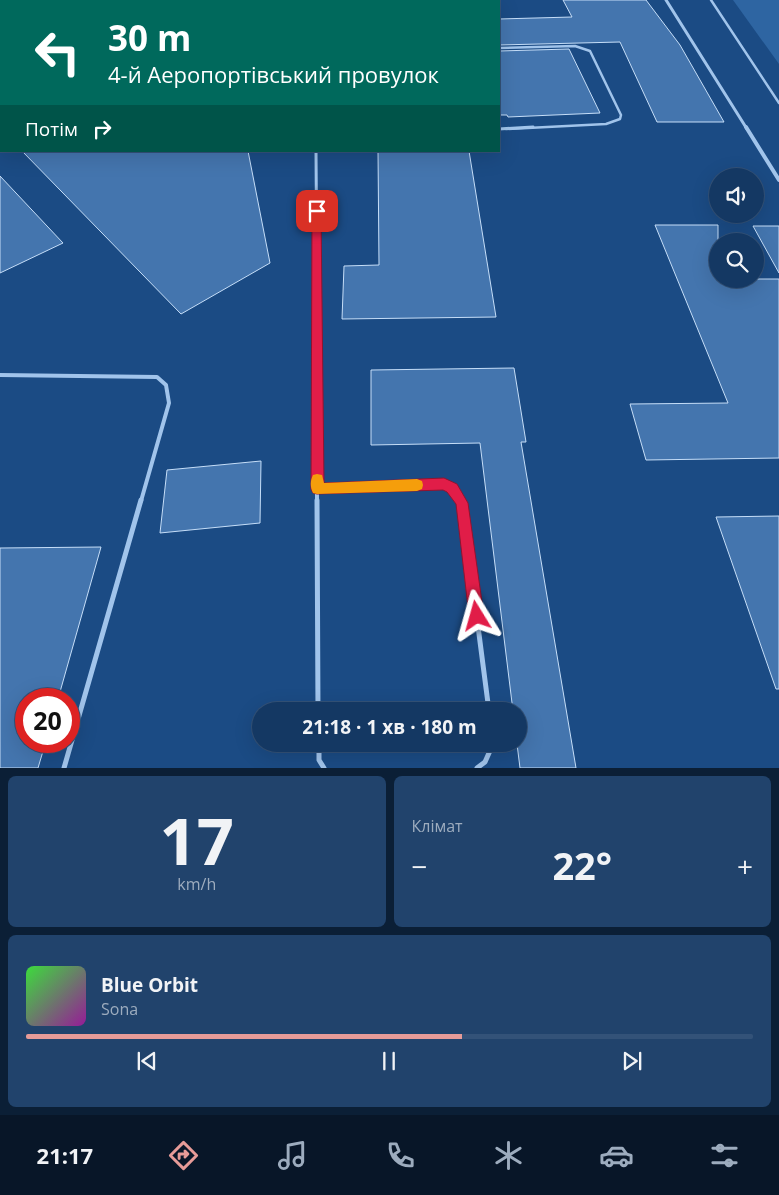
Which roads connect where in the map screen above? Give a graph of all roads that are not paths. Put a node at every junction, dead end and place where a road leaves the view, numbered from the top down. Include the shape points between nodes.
1 (666, 0) edge
2 (711, 0) edge
3 (500, 48) edge
4 (779, 103) edge
5 (500, 128) edge
6 (316, 152) edge
7 (779, 180) edge
8 (0, 375) edge
9 (317, 489) junction
10 (318, 702) edge
11 (488, 702) edge
12 (319, 752) edge
13 (490, 752) edge
14 (64, 768) edge
15 (324, 768) edge
16 (476, 768) edge

1 - 7 street
2 - 4 lane
3 - 5 lane via 574,46 590,51 621,115 620,119 606,124
6 - 9 lane
8 - 14 lane via 157,377 166,385 169,403
9 - 10 lane
9 - 11 lane via 444,484 452,488 462,503
12 - 15 lane
13 - 16 lane via 486,762

